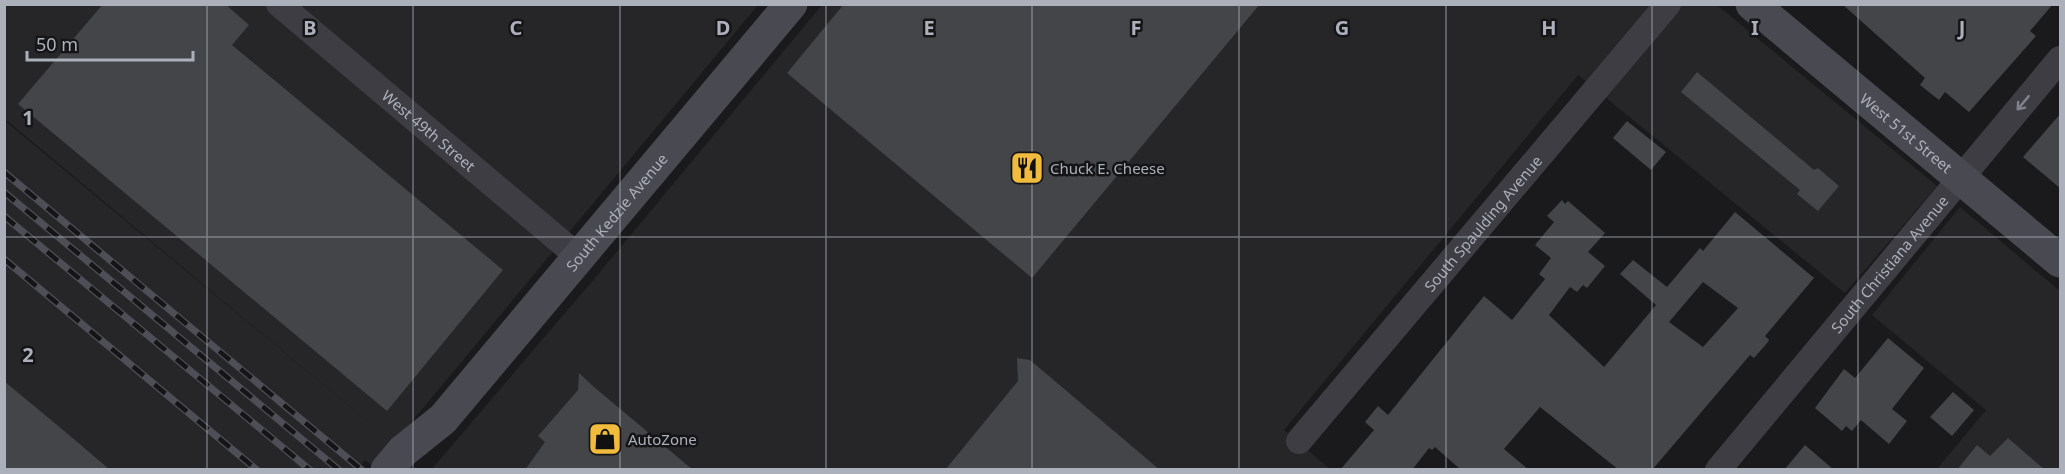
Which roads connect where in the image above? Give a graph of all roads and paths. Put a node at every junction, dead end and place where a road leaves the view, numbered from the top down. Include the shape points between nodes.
1 (279, 4) edge
2 (791, 4) edge
3 (1668, 4) edge
4 (1752, 4) edge
5 (2061, 58) edge
6 (1961, 178) junction
7 (580, 258) junction
8 (2061, 261) edge
9 (443, 419) junction
10 (1299, 441) dead end
11 (387, 470) edge
12 (418, 470) edge
13 (1718, 470) edge

1 - 7 street, West 49th Street
2 - 7 main road, South Kedzie Avenue
3 - 10 street, South Spaulding Avenue
4 - 6 main road, West 51st Street
5 -> 6 street, South Christiana Avenue
6 - 8 main road, West 51st Street
6 - 13 street, South Christiana Avenue
7 - 9 main road, South Kedzie Avenue
9 - 11 main road, South Kedzie Avenue via 403,451
9 - 12 main road, South Kedzie Avenue

